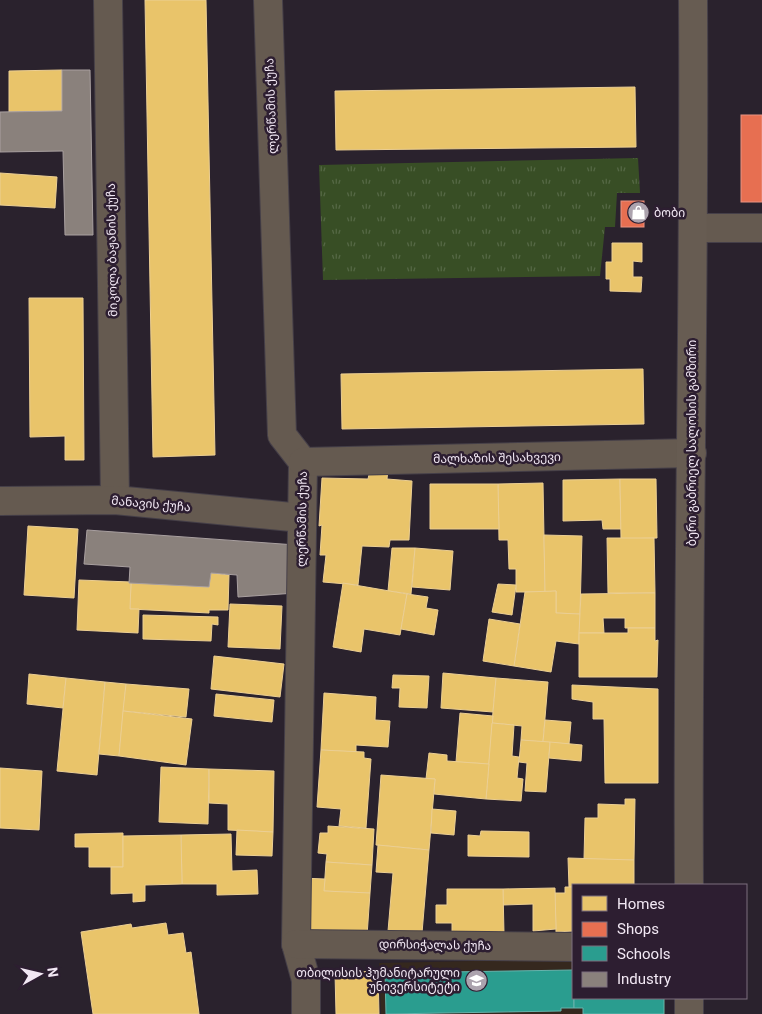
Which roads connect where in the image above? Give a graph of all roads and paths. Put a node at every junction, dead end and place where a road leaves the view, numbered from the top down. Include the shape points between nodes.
1 (108, 0) edge
2 (268, 0) edge
3 (693, 0) edge
4 (693, 228) junction
5 (762, 228) edge
6 (692, 453) junction
7 (302, 462) junction
8 (115, 500) junction
9 (0, 501) edge
10 (302, 518) junction
11 (689, 884) edge
12 (296, 944) junction
13 (572, 947) edge
14 (689, 999) edge
15 (306, 1014) edge
16 (689, 1014) edge

1 - 8 street, მიკოლა ბაჟანის ქუჩა
2 - 7 street, ლერწამის ქუჩა via 282,435
3 - 4 main road, ბერი გაბრიელ სალოსის გამზირი
4 - 5 street
4 - 6 main road, ბერი გაბრიელ სალოსის გამზირი
6 - 7 street, მალხაზის შესახვევი
6 - 11 main road, ბერი გაბრიელ სალოსის გამზირი
7 - 10 street, ლერწამის ქუჩა
8 - 9 street, მანავის ქუჩა
8 - 10 street, მანავის ქუჩა
10 - 12 street, ლერწამის ქუჩა
12 - 13 street, დირსიჭალას ქუჩა
12 - 15 street, ლერწამის ქუჩა via 306,980
14 - 16 main road

